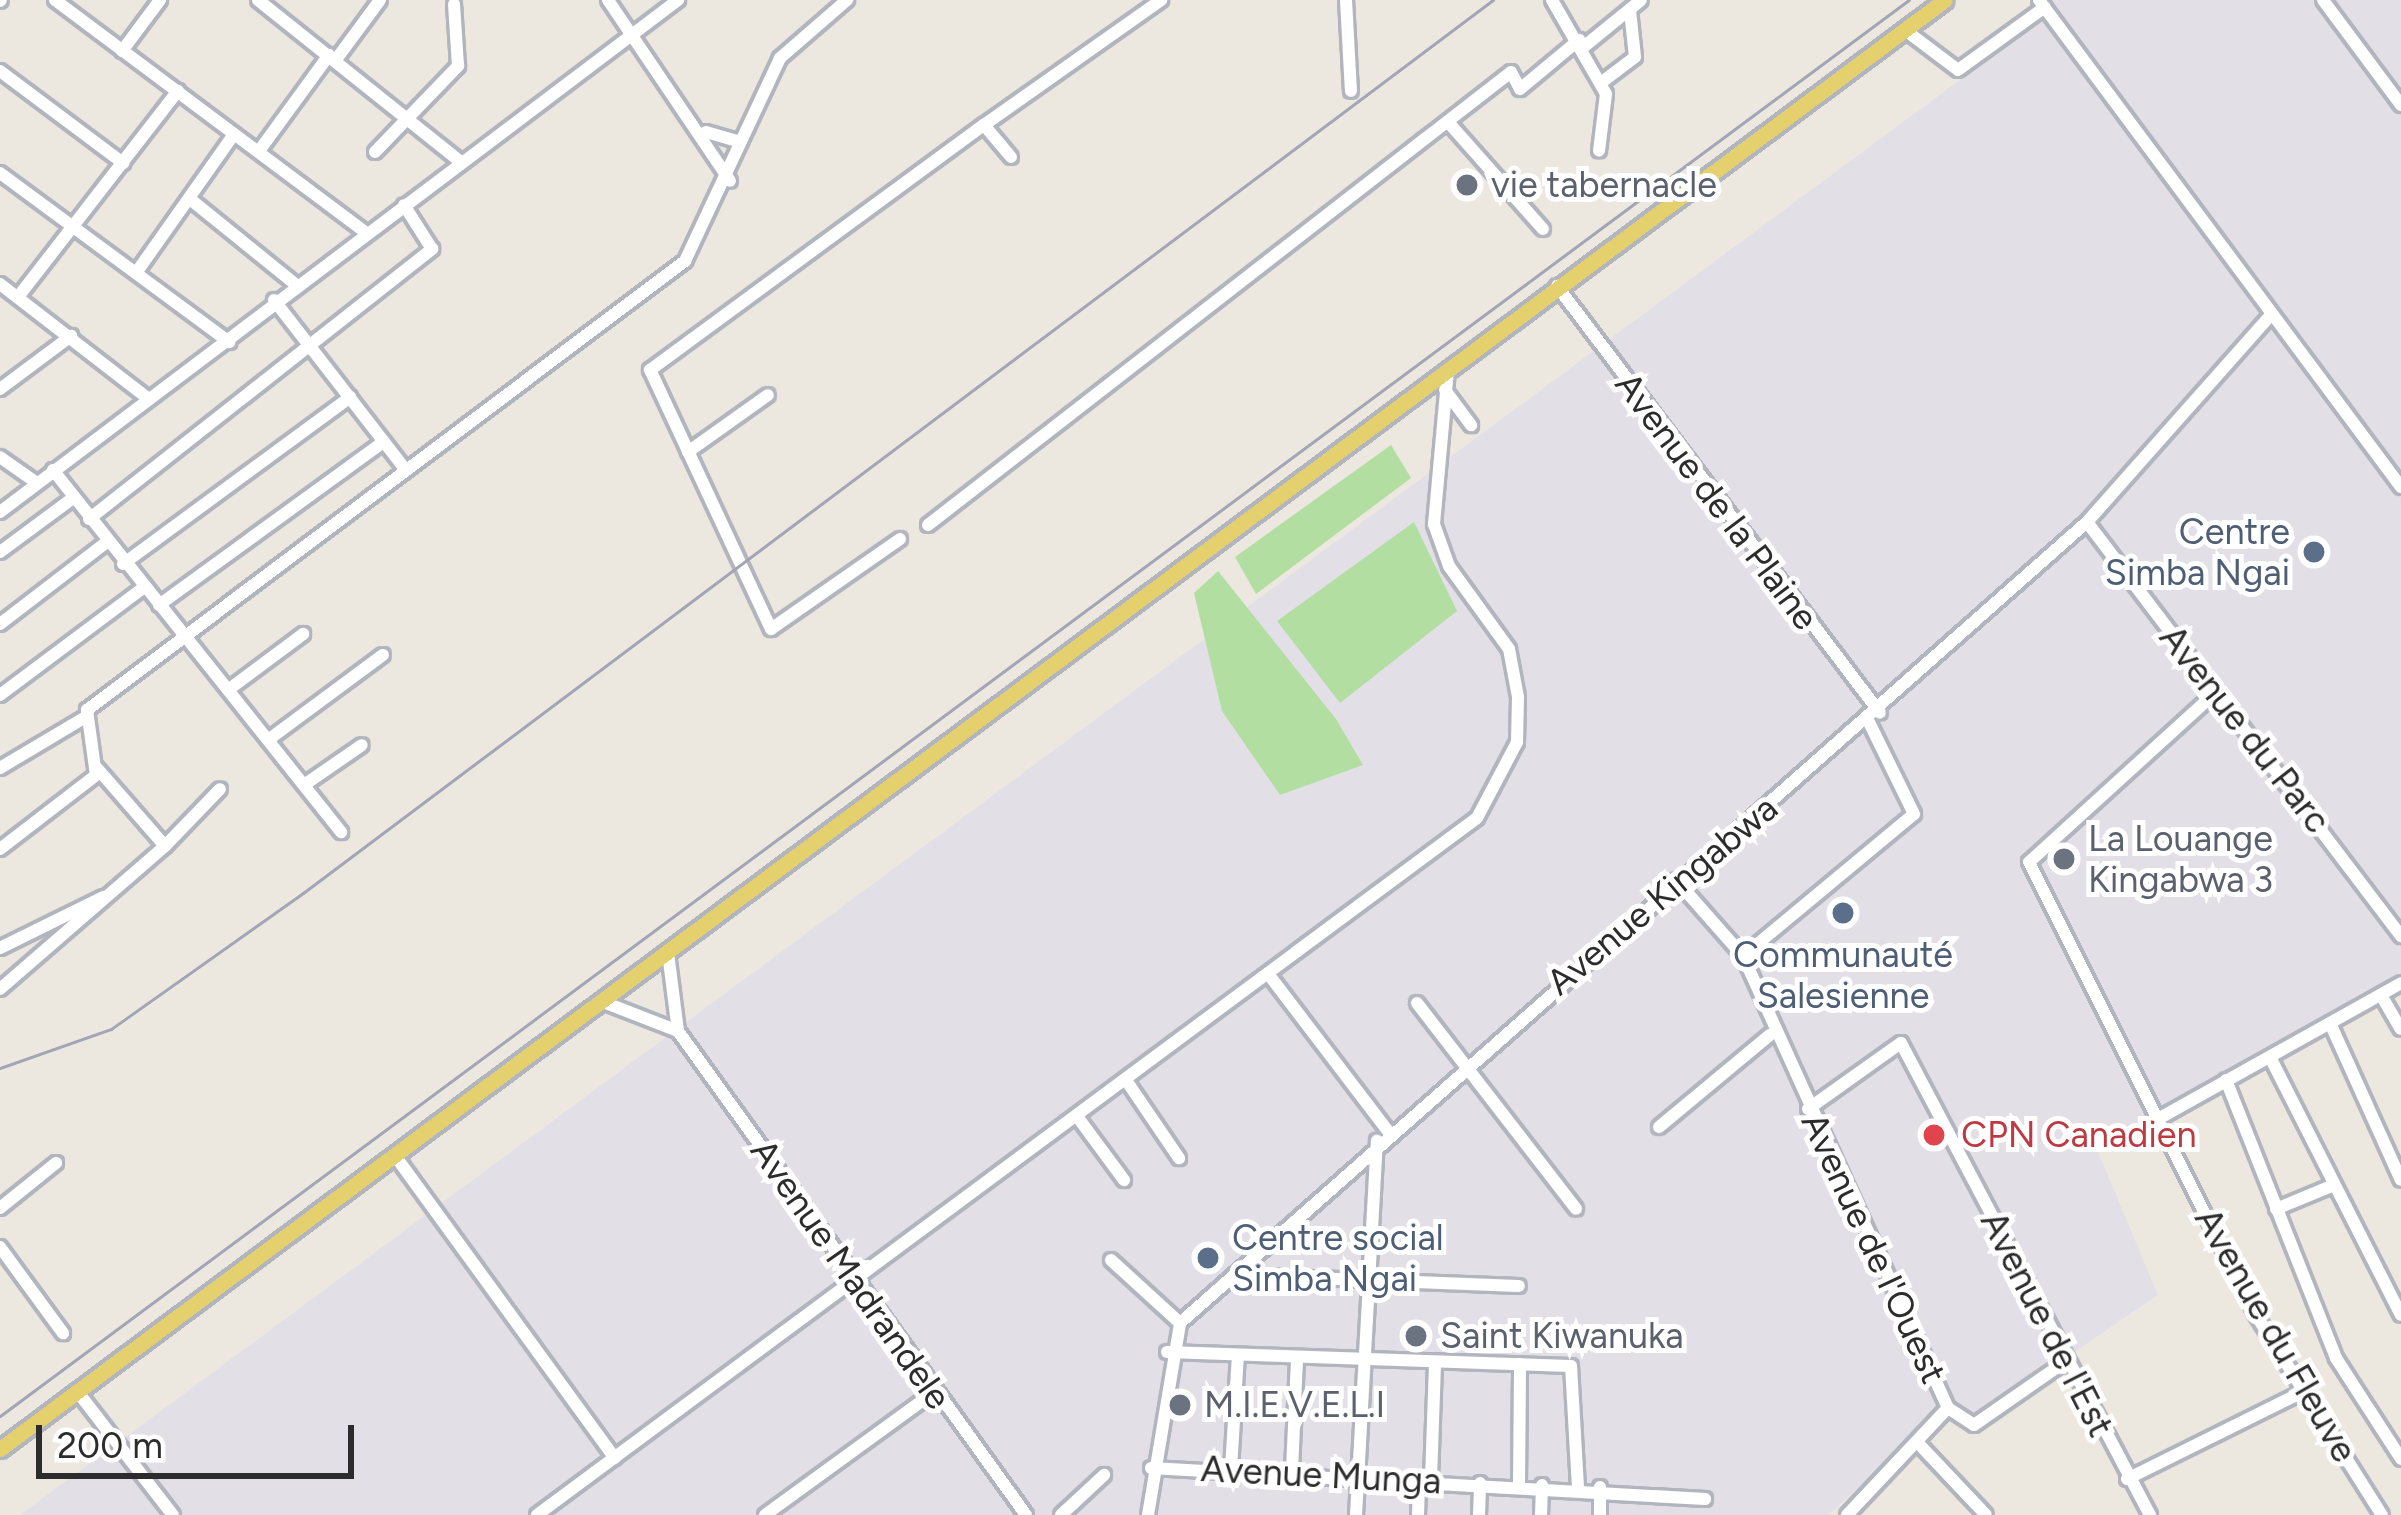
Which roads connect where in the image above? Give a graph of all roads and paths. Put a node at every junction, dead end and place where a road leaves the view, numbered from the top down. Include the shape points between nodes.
1 (55, 0) edge
2 (160, 0) edge
3 (258, 0) edge
4 (380, 0) edge
5 (608, 0) edge
6 (678, 0) edge
7 (847, 0) edge
8 (1161, 0) edge
9 (1346, 0) edge
10 (1552, 0) edge
11 (1946, 0) edge
12 (2323, 0) edge
13 (454, 4) dead end
14 (2042, 4) edge
15 (1635, 5) edge
16 (1905, 30) junction
17 (633, 32) junction
18 (1580, 45) junction
19 (122, 51) junction
20 (332, 58) junction
21 (0, 70) edge
22 (1602, 82) junction
23 (178, 91) junction
24 (1351, 91) dead end
25 (2401, 105) edge
26 (408, 115) junction
27 (1448, 122) junction
28 (984, 125) junction
29 (706, 132) junction
30 (234, 134) junction
31 (741, 142) junction
32 (260, 151) junction
33 (1599, 151) dead end
34 (375, 152) dead end
35 (1011, 158) dead end
36 (461, 162) junction
37 (123, 163) junction
38 (0, 173) edge
39 (730, 181) junction
40 (190, 199) junction
41 (404, 205) junction
42 (73, 228) junction
43 (1544, 230) dead end
44 (367, 233) junction
45 (136, 273) junction
46 (0, 284) edge
47 (295, 284) junction
48 (1557, 286) junction
49 (18, 297) junction
50 (274, 300) junction
51 (2270, 316) junction
52 (71, 336) junction
53 (229, 341) junction
54 (316, 350) junction
55 (1448, 371) junction
56 (0, 388) edge
57 (1445, 391) junction
58 (768, 395) dead end
59 (350, 397) junction
60 (149, 399) junction
61 (1471, 425) dead end
62 (383, 442) junction
63 (688, 452) junction
64 (0, 457) edge
65 (53, 470) junction
66 (404, 470) junction
67 (37, 483) junction
68 (2401, 487) edge
69 (74, 498) junction
70 (0, 512) edge
71 (89, 519) junction
72 (2087, 522) junction
73 (928, 525) dead end
74 (900, 538) dead end
75 (107, 542) junction
76 (0, 552) edge
77 (123, 564) junction
78 (143, 588) junction
79 (158, 605) junction
80 (0, 624) edge
81 (185, 634) junction
82 (303, 634) dead end
83 (383, 655) dead end
84 (228, 689) junction
85 (2215, 693) junction
86 (0, 695) edge
87 (1875, 717) junction
88 (84, 718) junction
89 (268, 740) junction
90 (362, 745) dead end
91 (0, 768) edge
92 (97, 768) junction
93 (304, 785) junction
94 (220, 789) dead end
95 (341, 832) dead end
96 (164, 846) junction
97 (0, 849) edge
98 (1676, 880) junction
99 (103, 898) junction
100 (2401, 937) edge
101 (0, 948) edge
102 (668, 953) junction
103 (1743, 956) junction
104 (1268, 975) junction
105 (2401, 983) edge
106 (0, 989) edge
107 (2381, 995) junction
108 (606, 1003) junction
109 (1417, 1003) dead end
110 (2330, 1022) junction
111 (2401, 1029) edge
112 (678, 1031) junction
113 (1771, 1035) junction
114 (2270, 1057) junction
115 (1462, 1067) junction
116 (2226, 1080) junction
117 (1128, 1083) junction
118 (1808, 1108) junction
119 (1079, 1119) junction
120 (2158, 1119) junction
121 (1659, 1127) dead end
122 (1383, 1136) junction
123 (396, 1157) junction
124 (1179, 1158) dead end
125 (56, 1162) dead end
126 (2398, 1170) edge
127 (1124, 1180) dead end
128 (2334, 1185) junction
129 (0, 1208) edge
130 (1576, 1209) dead end
131 (2276, 1209) junction
132 (0, 1246) edge
133 (1111, 1260) dead end
134 (1234, 1275) junction
135 (854, 1279) junction
136 (1370, 1282) junction
137 (1519, 1286) dead end
138 (2401, 1315) edge
139 (1180, 1323) junction
140 (63, 1333) dead end
141 (1167, 1352) junction
142 (1238, 1356) junction
143 (1297, 1359) junction
144 (1365, 1360) junction
145 (2066, 1360) junction
146 (1435, 1362) junction
147 (1520, 1364) junction
148 (77, 1391) junction
149 (934, 1392) junction
150 (2302, 1392) junction
151 (1948, 1408) junction
152 (1917, 1442) junction
153 (0, 1449) edge
154 (2400, 1454) edge
155 (615, 1458) junction
156 (1151, 1468) junction
157 (1231, 1469) junction
158 (1292, 1470) junction
159 (1359, 1474) junction
160 (1104, 1475) dead end
161 (1425, 1479) junction
162 (2127, 1479) junction
163 (1480, 1483) junction
164 (1519, 1484) junction
165 (1542, 1485) junction
166 (1578, 1486) junction
167 (1600, 1487) junction
168 (1705, 1499) dead end
169 (2146, 1513) edge
170 (173, 1515) edge
171 (537, 1515) edge
172 (765, 1515) edge
173 (1026, 1515) edge
174 (1061, 1515) edge
175 (1148, 1515) edge
176 (1356, 1515) edge
177 (1418, 1515) edge
178 (1479, 1515) edge
179 (1541, 1515) edge
180 (1600, 1515) edge
181 (1847, 1515) edge
182 (1986, 1515) edge
183 (2382, 1515) edge

1 - 19 street
2 - 19 street
3 - 20 street
4 - 20 street
5 - 17 street
6 - 17 street
7 - 31 street via 788,45
8 - 28 street
9 - 24 street
10 - 18 street
11 - 16 main road
12 - 25 street
13 - 26 street via 458,66
14 - 16 street via 1958,70
14 - 51 street
15 - 18 street
15 - 22 street via 1635,57
16 - 48 main road
17 - 29 street
17 - 36 street
18 - 22 street
18 - 27 street via 1520,89 1511,72
19 - 23 street
20 - 26 street
20 - 32 street
21 - 37 street
22 - 33 street
23 - 30 street
23 - 37 street
26 - 34 street
26 - 36 street
27 - 43 street
27 - 73 street
28 - 35 street
28 - 63 street via 655,360 653,382
29 - 31 street
29 - 39 street
30 - 32 street
30 - 40 street
31 - 39 street
32 - 44 street
36 - 41 street
37 - 42 street
38 - 42 street
39 - 66 street via 685,261
40 - 45 street
40 - 47 street
41 - 44 street
41 - 54 street via 432,249
42 - 45 street
42 - 49 street
44 - 47 street
45 - 53 street
46 - 49 street
47 - 50 street
48 - 55 main road
48 - 87 street, Avenue de la Plaine
49 - 52 street
50 - 53 street
50 - 54 street
51 - 68 street
51 - 72 street, Avenue Kingabwa
52 - 56 street
52 - 60 street
53 - 60 street
54 - 59 street
54 - 71 street
55 - 57 street
55 - 102 main road
57 - 61 street
57 - 104 street via 1434,524 1449,566 1509,649 1517,742 1477,818
58 - 63 street
59 - 62 street
59 - 77 street
60 - 65 street
62 - 66 street
62 - 79 street
63 - 74 street via 771,629
64 - 67 street
65 - 67 street
65 - 69 street
66 - 81 street
67 - 70 street
69 - 71 street
69 - 76 street
71 - 75 street
72 - 85 street, Avenue du Parc
72 - 87 street, Avenue Kingabwa
75 - 77 street
75 - 80 street
77 - 78 street
78 - 79 street
78 - 86 street
79 - 81 street
81 - 84 street
81 - 88 street
82 - 84 street
83 - 89 street
84 - 89 street
85 - 100 street, Avenue du Parc
85 - 120 street, Avenue du Fleuve via 2030,862
87 - 98 street, Avenue Kingabwa
87 - 103 street, Avenue de la Plaine via 1916,804
88 - 91 street
88 - 92 street
89 - 93 street
90 - 93 street
92 - 96 street
92 - 97 street
93 - 95 street
94 - 96 street
96 - 99 street
98 - 103 street, Avenue de l'Ouest
98 - 115 street, Avenue Kingabwa
99 - 101 street
99 - 106 street
102 - 108 main road
102 - 112 street
103 - 113 street, Avenue de l'Ouest
104 - 117 street
104 - 122 street
105 - 107 street
107 - 110 street
107 - 111 street
108 - 112 street
108 - 123 main road
109 - 115 street
110 - 114 street
110 - 126 street
112 - 135 street, Avenue Madrandele
113 - 118 street, Avenue de l'Ouest
113 - 121 street
114 - 116 street
114 - 128 street
115 - 122 street, Avenue Kingabwa
115 - 130 street
116 - 120 street
116 - 131 street
117 - 119 street
117 - 124 street
118 - 145 street, Avenue de l'Est via 1901,1043
118 - 151 street, Avenue de l'Ouest
119 - 127 street
119 - 135 street
120 - 150 street, Avenue du Fleuve
122 - 134 street, Avenue Kingabwa
122 - 136 street
123 - 148 main road
123 - 155 street
125 - 129 street
128 - 131 street
128 - 138 street
131 - 154 street via 2336,1358
132 - 140 street
133 - 139 street
134 - 136 street
134 - 139 street, Avenue Kingabwa
135 - 149 street, Avenue Madrandele
135 - 155 street
136 - 137 street
136 - 144 street
139 - 141 street, Avenue Kingabwa
141 - 142 street
141 - 156 street, Avenue Kingabwa
142 - 143 street
142 - 157 street
143 - 144 street
143 - 158 street
144 - 146 street
144 - 159 street
145 - 151 street, Avenue de l'Ouest via 1974,1424
145 - 162 street, Avenue de l'Est
146 - 147 street
146 - 161 street
147 - 164 street
147 - 166 street via 1571,1366
148 - 153 main road
148 - 170 street
149 - 172 street
149 - 173 street, Avenue Madrandele
150 - 162 street
150 - 183 street, Avenue du Fleuve
151 - 152 street
152 - 181 street
152 - 182 street
155 - 171 street
156 - 157 street, Avenue Munga
156 - 175 street, Avenue Kingabwa
157 - 158 street, Avenue Munga
158 - 159 street, Avenue Munga
159 - 161 street, Avenue Munga
159 - 176 street
160 - 174 street
161 - 163 street, Avenue Munga
161 - 177 street
162 - 169 street, Avenue de l'Est
163 - 164 street, Avenue Munga
163 - 178 street
164 - 165 street, Avenue Munga
165 - 166 street, Avenue Munga
165 - 179 street
166 - 167 street, Avenue Munga
167 - 168 street, Avenue Munga
167 - 180 street

